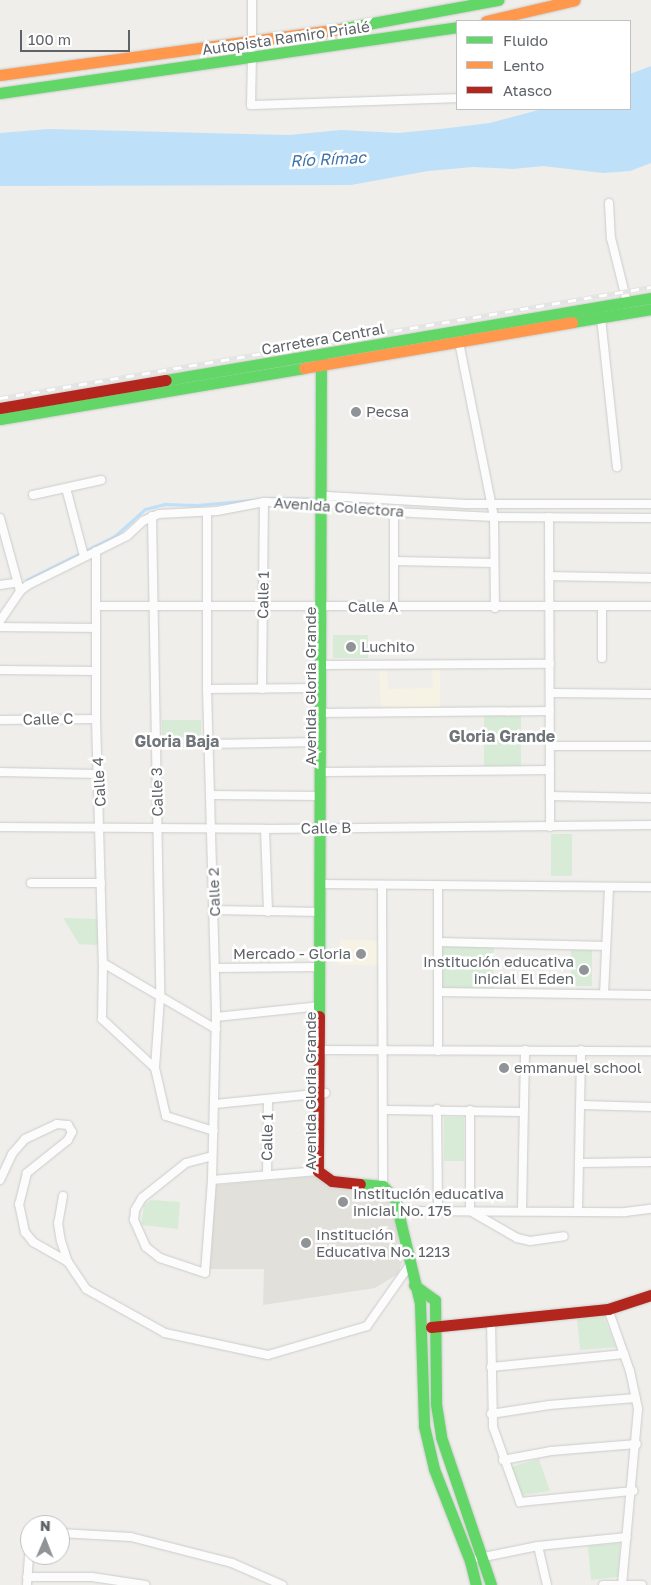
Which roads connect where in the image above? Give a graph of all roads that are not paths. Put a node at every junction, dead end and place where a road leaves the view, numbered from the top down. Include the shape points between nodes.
1 (252, 0) edge
2 (498, 0) edge
3 (575, 0) edge
4 (490, 20) edge
5 (456, 27) edge
6 (252, 40) junction
7 (252, 58) junction
8 (0, 75) edge
9 (0, 93) edge
10 (456, 98) edge
11 (609, 203) dead end
12 (651, 298) edge
13 (627, 302) junction
14 (651, 309) edge
15 (601, 318) junction
16 (458, 342) junction
17 (323, 359) junction
18 (0, 408) edge
19 (0, 419) edge
20 (617, 467) dead end
21 (101, 480) dead end
22 (66, 488) junction
23 (33, 495) dead end
24 (325, 501) junction
25 (264, 502) junction
26 (491, 503) junction
27 (651, 504) edge
28 (207, 512) junction
29 (394, 512) junction
30 (152, 516) junction
31 (494, 517) junction
32 (549, 517) junction
33 (0, 518) edge
34 (651, 518) edge
35 (96, 551) junction
36 (84, 556) junction
37 (394, 561) junction
38 (494, 563) junction
39 (549, 576) junction
40 (651, 578) edge
41 (15, 584) junction
42 (0, 585) edge
43 (20, 591) junction
44 (96, 606) junction
45 (324, 606) junction
46 (547, 606) junction
47 (602, 606) junction
48 (651, 606) edge
49 (154, 607) junction
50 (206, 607) junction
51 (263, 607) junction
52 (394, 607) junction
53 (495, 608) junction
54 (0, 621) edge
55 (0, 626) edge
56 (96, 628) junction
57 (602, 658) dead end
58 (550, 664) junction
59 (326, 665) junction
60 (0, 670) edge
61 (96, 671) junction
62 (262, 688) junction
63 (320, 688) junction
64 (206, 689) junction
65 (550, 693) junction
66 (651, 694) edge
67 (550, 711) junction
68 (323, 713) junction
69 (96, 719) junction
70 (0, 720) edge
71 (320, 742) junction
72 (209, 744) junction
73 (550, 746) junction
74 (651, 746) edge
75 (550, 770) junction
76 (0, 772) edge
77 (326, 772) junction
78 (98, 774) junction
79 (210, 795) junction
80 (320, 796) junction
81 (550, 796) junction
82 (651, 798) edge
83 (651, 825) edge
84 (0, 827) edge
85 (550, 827) junction
86 (101, 828) junction
87 (157, 828) junction
88 (211, 828) junction
89 (323, 828) junction
90 (266, 829) junction
91 (31, 883) dead end
92 (101, 883) junction
93 (323, 884) junction
94 (382, 884) junction
95 (438, 885) junction
96 (609, 887) junction
97 (651, 887) edge
98 (215, 910) junction
99 (268, 912) junction
100 (321, 912) junction
101 (438, 942) junction
102 (606, 946) junction
103 (103, 963) junction
104 (320, 967) junction
105 (216, 968) junction
106 (438, 992) junction
107 (604, 994) junction
108 (651, 995) edge
109 (160, 998) junction
110 (320, 1006) junction
111 (216, 1017) junction
112 (216, 1029) junction
113 (322, 1050) junction
114 (384, 1050) junction
115 (525, 1050) junction
116 (581, 1050) junction
117 (438, 1051) junction
118 (651, 1051) edge
119 (155, 1068) junction
120 (322, 1093) junction
121 (268, 1099) junction
122 (215, 1104) junction
123 (582, 1105) junction
124 (651, 1108) edge
125 (437, 1109) junction
126 (385, 1110) junction
127 (470, 1110) junction
128 (523, 1112) junction
129 (214, 1131) junction
130 (212, 1156) junction
131 (651, 1162) edge
132 (581, 1163) junction
133 (318, 1171) junction
134 (267, 1175) junction
135 (326, 1179) junction
136 (0, 1180) edge
137 (212, 1180) junction
138 (383, 1186) junction
139 (63, 1196) dead end
140 (651, 1209) edge
141 (522, 1210) junction
142 (398, 1211) junction
143 (438, 1211) junction
144 (470, 1211) junction
145 (578, 1212) junction
146 (564, 1236) dead end
147 (68, 1262) junction
148 (409, 1266) junction
149 (414, 1285) junction
150 (651, 1295) edge
151 (608, 1309) junction
152 (491, 1321) junction
153 (438, 1326) junction
154 (422, 1327) junction
155 (624, 1354) junction
156 (491, 1367) junction
157 (636, 1398) junction
158 (492, 1414) junction
159 (637, 1444) junction
160 (503, 1460) junction
161 (633, 1491) junction
162 (70, 1534) edge
163 (628, 1537) junction
164 (538, 1546) junction
165 (483, 1556) junction
166 (470, 1561) junction
167 (28, 1565) edge
168 (27, 1581) edge
169 (622, 1584) edge
170 (145, 1585) edge
171 (282, 1585) edge
172 (476, 1585) edge
173 (490, 1585) edge
174 (547, 1585) edge
175 (603, 1585) edge
176 (642, 1585) edge

1 - 6 street
2 - 6 main road, Autopista Ramiro Prialé via 342,29
3 - 4 main road
5 - 7 main road, Autopista Ramiro Prialé
6 - 7 street
6 - 8 main road, Autopista Ramiro Prialé
7 - 9 main road, Autopista Ramiro Prialé
7 - 10 street via 251,105
11 - 13 street via 611,238
12 - 13 main road, Carretera Central
13 - 17 main road, Carretera Central
14 - 15 main road, Carretera Central
15 - 16 main road, Carretera Central
15 - 20 street
16 - 17 main road, Carretera Central
16 - 26 street
17 - 18 main road, Carretera Central
17 - 19 main road, Carretera Central
17 - 24 main road, Avenida Gloria Grande
21 - 22 street
22 - 23 street
22 - 36 street
24 - 25 street, Avenida Colectora
24 - 26 street, Avenida Colectora
24 - 29 street, Avenida Colectora
24 - 45 main road, Avenida Gloria Grande
25 - 28 street, Avenida Colectora
25 - 51 street, Calle 1
26 - 27 street, Avenida Colectora
26 - 31 street
28 - 30 street, Avenida Colectora
28 - 50 street, Calle 2
29 - 31 street, Avenida Colectora
29 - 37 street
30 - 35 street via 127,536
30 - 49 street, Calle 3
31 - 32 street, Avenida Colectora
31 - 38 street
32 - 34 street, Avenida Colectora
32 - 39 street
33 - 41 street
35 - 36 street
35 - 44 street, Calle 4
36 - 43 street
37 - 38 street
37 - 52 street
38 - 53 street
39 - 40 street
39 - 46 street
41 - 42 street
41 - 43 street
43 - 54 street
44 - 49 street, Calle A
44 - 56 street, Calle 4
45 - 51 street, Calle A
45 - 52 street, Calle A
45 - 59 main road, Avenida Gloria Grande
45 - 63 main road, Avenida Gloria Grande
46 - 47 street, Calle A
46 - 53 street, Calle A
46 - 58 street
47 - 48 street, Calle A
47 - 57 street
49 - 50 street, Calle A
49 - 87 street, Calle 3
50 - 51 street, Calle A
50 - 64 street, Calle 2
51 - 62 street, Calle 1
52 - 53 street, Calle A
55 - 56 street
56 - 61 street, Calle 4
58 - 59 street
58 - 65 street
59 - 68 main road, Avenida Gloria Grande
60 - 61 street
61 - 69 street, Calle 4
62 - 63 street
62 - 64 street
63 - 68 main road, Avenida Gloria Grande
64 - 72 street, Calle 2
65 - 66 street
65 - 67 street
67 - 68 street
67 - 73 street
68 - 71 main road, Avenida Gloria Grande
68 - 77 main road, Avenida Gloria Grande
69 - 70 street, Calle C
69 - 78 street, Calle 4
71 - 72 street
71 - 80 main road, Avenida Gloria Grande
72 - 79 street, Calle 2
73 - 74 street
73 - 75 street
75 - 77 street
75 - 81 street
76 - 78 street
77 - 89 main road, Avenida Gloria Grande
78 - 86 street, Calle 4
79 - 80 street
79 - 88 street, Calle 2
80 - 89 main road, Avenida Gloria Grande
81 - 82 street
81 - 85 street
83 - 85 street, Calle B
84 - 86 street, Calle B
85 - 89 street, Calle B
86 - 87 street, Calle B
86 - 92 street, Calle 4
87 - 88 street, Calle B
87 - 109 street, Calle 3
88 - 90 street, Calle B
88 - 98 street, Calle 2
89 - 90 street, Calle B
89 - 93 main road, Avenida Gloria Grande
90 - 99 street
91 - 92 street
92 - 103 street, Calle 4
93 - 94 street
93 - 100 main road, Avenida Gloria Grande
93 - 113 main road, Avenida Gloria Grande
94 - 95 street
94 - 114 street
95 - 96 street
95 - 101 street
96 - 97 street
96 - 102 street
98 - 99 street
98 - 105 street, Calle 2
99 - 100 street
100 - 104 main road, Avenida Gloria Grande
101 - 102 street
101 - 106 street
102 - 107 street
103 - 109 street
103 - 119 street, Calle 4 via 104,1024
104 - 105 street
104 - 110 main road, Avenida Gloria Grande
105 - 111 street, Calle 2
106 - 107 street
106 - 117 street
107 - 108 street
109 - 112 street
109 - 119 street, Calle 3
110 - 111 street
110 - 113 main road, Avenida Gloria Grande
111 - 112 street, Calle 2
112 - 122 street, Calle 2
113 - 114 street
113 - 120 main road, Avenida Gloria Grande
114 - 117 street
114 - 126 street
115 - 116 street
115 - 117 street
115 - 128 street
116 - 118 street
116 - 123 street
119 - 129 street, Calle 3 via 166,1116
120 - 121 street
120 - 133 main road, Avenida Gloria Grande
120 - 135 main road, Avenida Gloria Grande
121 - 122 street
121 - 134 street, Calle 1
122 - 129 street, Calle 2
123 - 124 street
123 - 132 street
125 - 126 street
125 - 127 street
125 - 143 street
126 - 138 street
127 - 128 street
127 - 144 street
128 - 141 street
129 - 130 street, Calle 2
130 - 137 street, Calle 2
130 - 137 street, Calle 2 via 186,1163 142,1198 135,1210 134,1220 146,1246 160,1258 205,1273
131 - 132 street
132 - 145 street
133 - 134 street
133 - 135 main road, Avenida Gloria Grande
134 - 137 street
135 - 138 main road
136 - 147 street via 12,1154 25,1139 57,1124 68,1125 72,1132 68,1140 27,1173 19,1204 25,1232 33,1242
138 - 142 main road via 395,1199
139 - 147 street via 58,1223
140 - 145 street
141 - 144 street
141 - 145 street
142 - 143 street
142 - 148 main road
143 - 144 street
144 - 146 street via 517,1238 530,1241
147 - 148 street via 86,1290 165,1333 268,1355 367,1326
148 - 149 main road
149 - 153 main road via 432,1294
149 - 154 main road
150 - 151 main road
151 - 152 main road
151 - 155 street
152 - 153 main road
152 - 156 street
153 - 154 main road
153 - 165 main road via 436,1404 441,1437
154 - 166 main road via 424,1426 434,1469
155 - 156 street
155 - 157 street
156 - 158 street
157 - 158 street via 549,1405
157 - 159 street
158 - 160 street
159 - 160 street via 551,1451
159 - 161 street
160 - 161 street via 520,1502
161 - 163 street
162 - 171 street via 131,1537 232,1563
163 - 164 street
163 - 169 street
164 - 165 street
164 - 174 street
165 - 166 street
165 - 173 main road
166 - 172 main road
167 - 168 street
168 - 170 street via 92,1577
169 - 175 street
169 - 176 street

